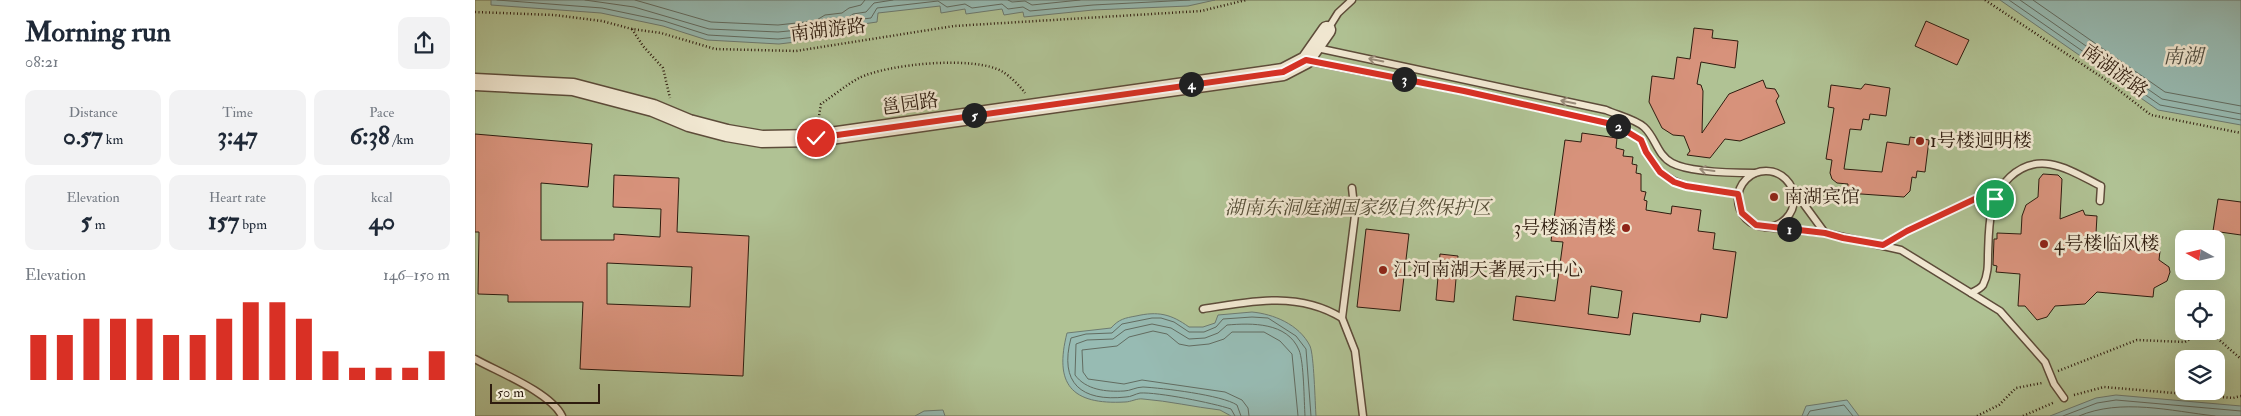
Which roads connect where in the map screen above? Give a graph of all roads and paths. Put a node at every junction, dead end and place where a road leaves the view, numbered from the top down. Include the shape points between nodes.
1 (1246, 0) edge
2 (1353, 0) edge
3 (1985, 0) edge
4 (475, 12) edge
5 (632, 29) junction
6 (1327, 30) joint
7 (1311, 54) junction
8 (475, 82) edge
9 (1034, 106) junction
10 (674, 117) junction
11 (2241, 133) edge
12 (816, 138) junction
13 (1755, 173) junction
14 (1787, 181) junction
15 (1352, 188) dead end
16 (1738, 194) junction
17 (1995, 199) junction
18 (2100, 201) dead end
19 (1765, 227) junction
20 (1825, 233) junction
21 (1883, 245) junction
22 (1971, 293) junction
23 (1203, 309) dead end
24 (1342, 318) junction
25 (475, 359) edge
26 (2241, 359) edge
27 (2050, 374) junction
28 (2054, 384) junction
29 (2241, 396) edge
30 (2064, 398) junction
31 (562, 416) edge
32 (1363, 416) edge
33 (1977, 416) edge
34 (2023, 416) edge

1 - 5 path, 南湖游路 via 1201,11 954,26 796,51 715,49 661,33
2 - 6 lane, 邕园路 via 1337,13
3 - 11 path, 南湖游路 via 2103,78 2151,115
4 - 5 path, 南湖游路 via 554,15
5 - 10 path via 663,68
6 - 7 street, 邕园路
7 - 9 street, 邕园路 via 1283,72
13 -> 7 lane via 1725,172 1672,163 1661,154 1643,125 1606,110
7 - 16 lane via 1616,125 1641,140 1660,172 1674,182
8 - 10 street, 邕园路 via 573,87 653,108
9 - 12 street, 邕园路
9 - 12 path via 1023,90 1002,71 951,62 891,68 860,78 821,104
10 - 12 street, 邕园路 via 727,133 762,139
13 - 14 lane via 1772,172
13 - 16 lane
14 - 19 lane via 1794,197 1789,214 1775,226
14 - 20 lane
15 - 24 lane via 1355,215
16 - 19 lane via 1739,204 1748,220
17 - 18 lane via 2017,170 2043,163 2055,165 2101,186
17 - 21 lane via 1977,198
17 - 22 lane via 1987,273 1982,286
19 - 20 lane
20 - 21 lane
21 - 22 lane via 1901,250
22 - 27 lane via 2000,311 2045,362
23 - 24 lane via 1286,300 1315,305
24 - 32 lane via 1355,351
25 - 31 lane via 538,393
26 - 27 path via 2217,338 2199,334 2185,342 2137,340
27 - 28 lane
28 - 30 lane
28 - 33 path via 2033,383 2016,388 1999,405
29 - 30 path via 2233,398 2104,387
30 - 34 path

